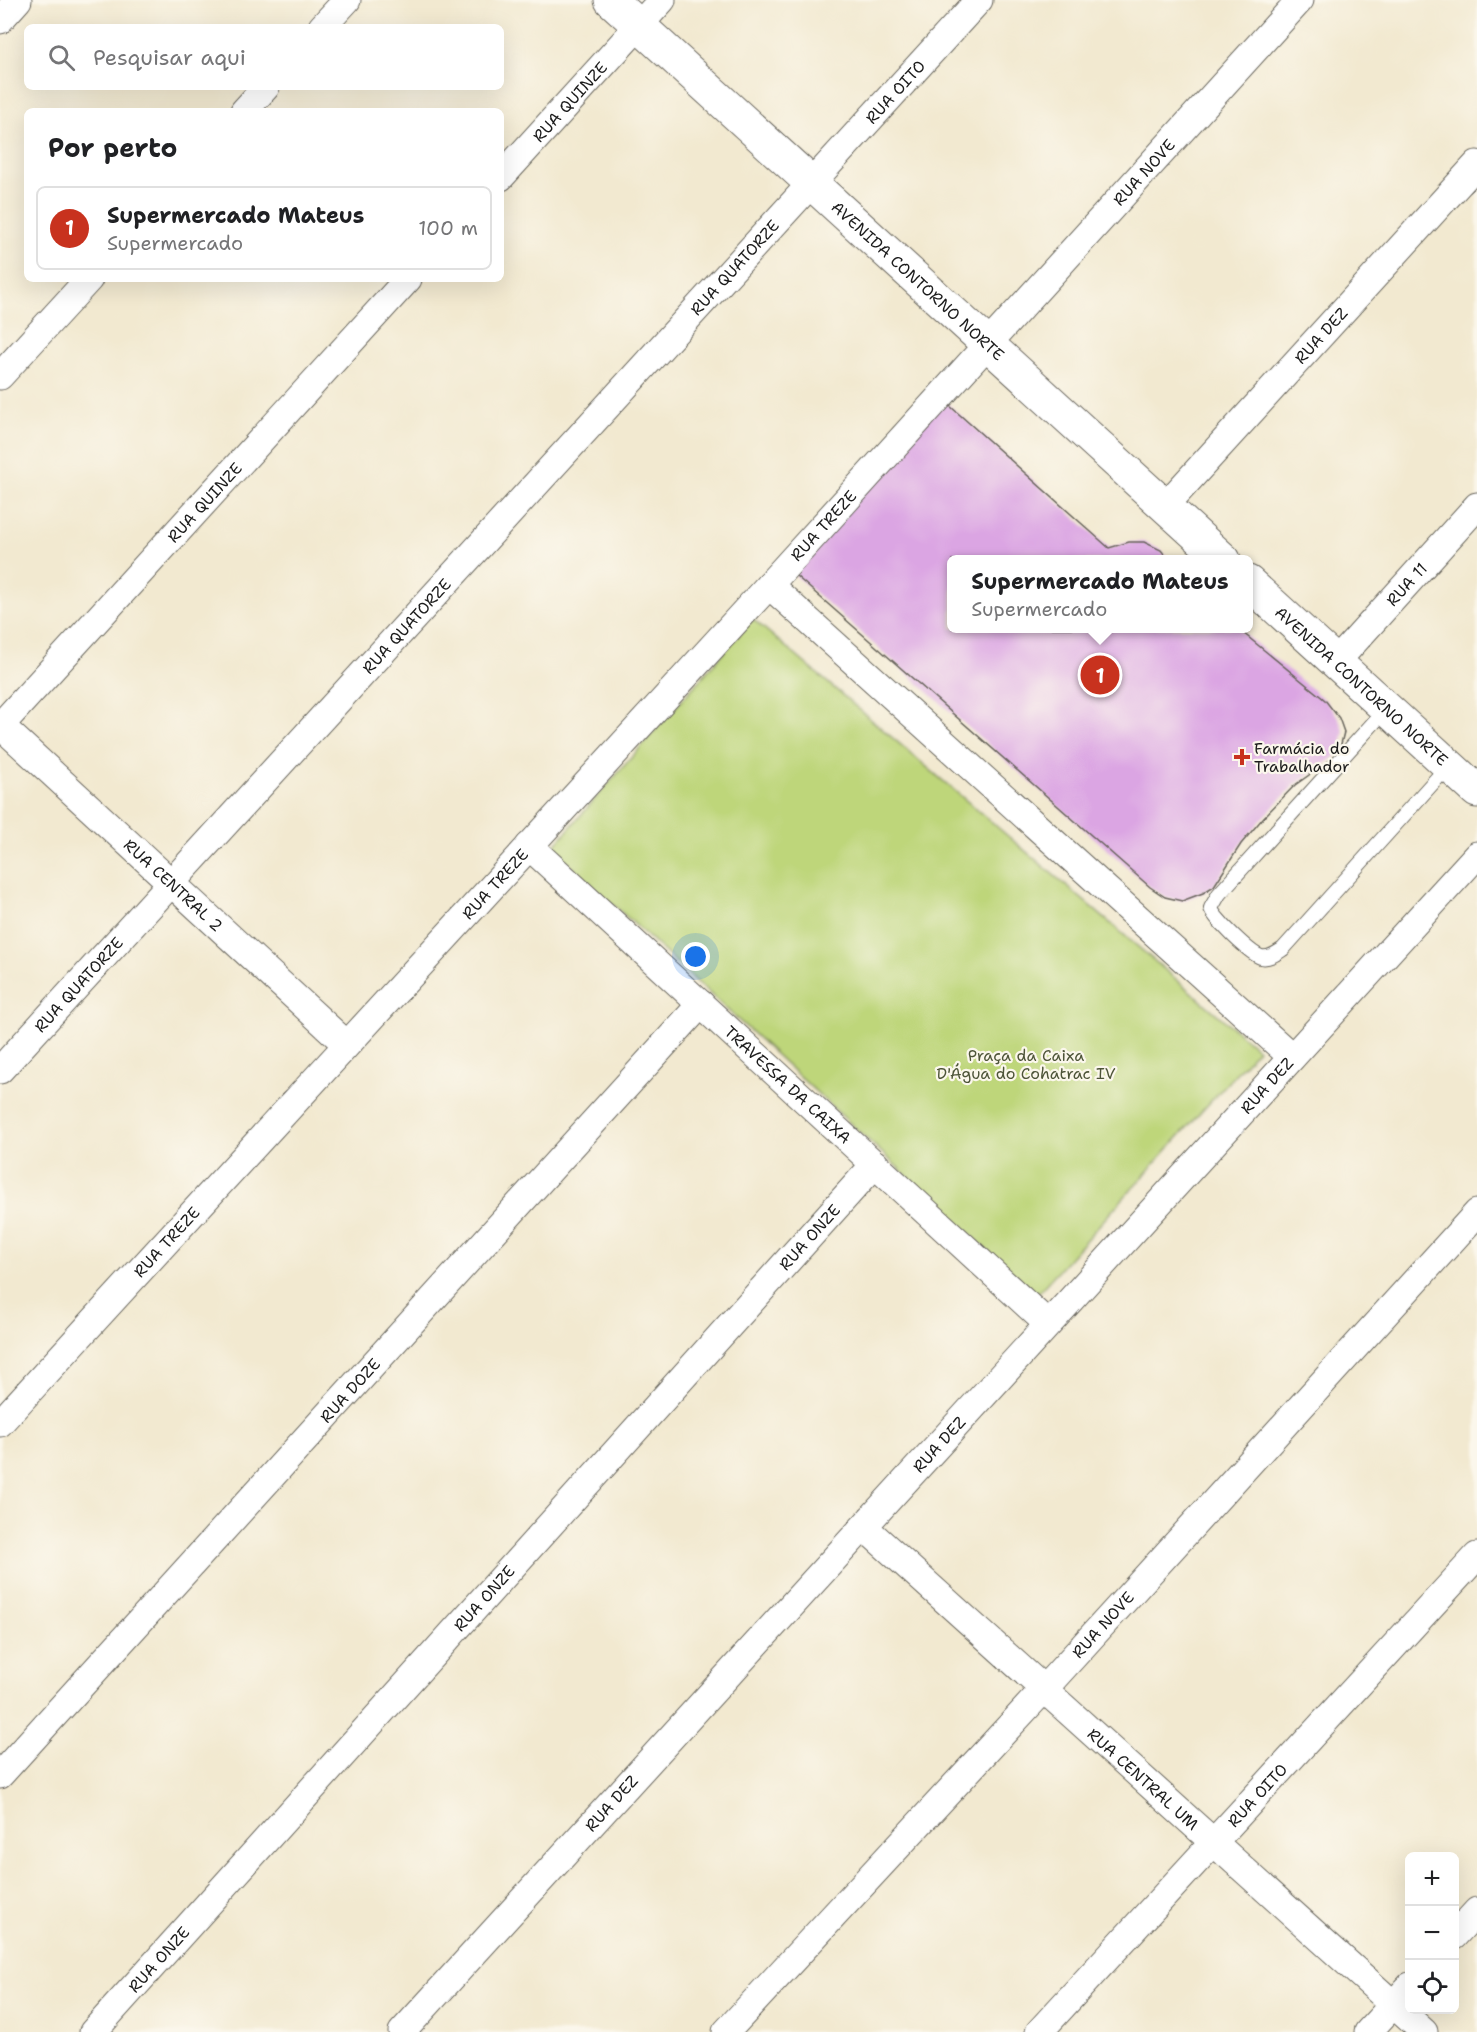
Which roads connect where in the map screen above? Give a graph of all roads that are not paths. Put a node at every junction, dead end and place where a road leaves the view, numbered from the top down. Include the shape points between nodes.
1 (18, 0) edge
2 (347, 0) edge
3 (611, 0) edge
4 (662, 0) edge
5 (979, 0) edge
6 (1300, 0) edge
7 (0, 20) edge
8 (325, 24) edge
9 (639, 25) junction
10 (264, 90) edge
11 (247, 108) edge
12 (1477, 164) edge
13 (504, 174) edge
14 (811, 182) junction
15 (86, 282) edge
16 (405, 282) edge
17 (988, 344) junction
18 (0, 376) edge
19 (1165, 506) junction
20 (1477, 506) edge
21 (1219, 555) edge
22 (769, 585) junction
23 (1253, 587) edge
24 (1336, 662) junction
25 (1387, 708) junction
26 (0, 726) edge
27 (1449, 765) junction
28 (1477, 791) edge
29 (529, 846) junction
30 (1477, 855) edge
31 (171, 883) junction
32 (701, 1004) junction
33 (346, 1044) junction
34 (1293, 1057) junction
35 (0, 1070) edge
36 (874, 1164) junction
37 (1477, 1213) edge
38 (1048, 1324) junction
39 (0, 1423) edge
40 (864, 1527) junction
41 (1477, 1556) edge
42 (1044, 1689) junction
43 (0, 1775) edge
44 (1214, 1842) junction
45 (1477, 1911) edge
46 (1459, 1931) edge
47 (1401, 1995) edge
48 (93, 2032) edge
49 (402, 2032) edge
50 (726, 2032) edge
51 (1039, 2032) edge
52 (1368, 2032) edge
53 (1425, 2032) edge

1 - 7 street
2 - 8 street
3 - 9 street, AVENIDA CONTORNO NORTE
4 - 9 street, RUA QUINZE
5 - 14 street, RUA OITO
6 - 17 street, RUA NOVE
9 - 13 street, RUA QUINZE
9 - 14 street, AVENIDA CONTORNO NORTE
10 - 11 street
12 - 19 street, RUA DEZ
14 - 17 street, AVENIDA CONTORNO NORTE
14 - 31 street, RUA QUATORZE
15 - 18 street
16 - 26 street, RUA QUINZE
17 - 19 street, AVENIDA CONTORNO NORTE
17 - 22 street, RUA TREZE
19 - 21 street, AVENIDA CONTORNO NORTE
20 - 24 street, RUA 11
22 - 29 street, RUA TREZE
22 - 34 street
23 - 24 street, AVENIDA CONTORNO NORTE
24 - 25 street, AVENIDA CONTORNO NORTE
25 - 27 street, AVENIDA CONTORNO NORTE
25 - 27 lane via 1219,894 1211,908 1216,919 1261,957 1283,949
26 - 31 street, RUA CENTRAL 2
27 - 28 street, AVENIDA CONTORNO NORTE
29 - 32 street, TRAVESSA DA CAIXA
29 - 33 street, RUA TREZE
30 - 34 street, RUA DEZ
31 - 33 street, RUA CENTRAL 2
31 - 35 street, RUA QUATORZE
32 - 36 street, TRAVESSA DA CAIXA
32 - 43 street, RUA DOZE
33 - 39 street, RUA TREZE
34 - 38 street, RUA DEZ
36 - 38 street, TRAVESSA DA CAIXA
36 - 48 street, RUA ONZE
37 - 42 street, RUA NOVE
38 - 40 street, RUA DEZ
40 - 42 street, RUA CENTRAL UM
40 - 49 street, RUA DEZ
41 - 44 street, RUA OITO
42 - 44 street, RUA CENTRAL UM
42 - 50 street, RUA NOVE
44 - 47 street, RUA CENTRAL UM
44 - 51 street, RUA OITO
45 - 46 street
47 - 52 street
47 - 53 street, RUA CENTRAL UM

